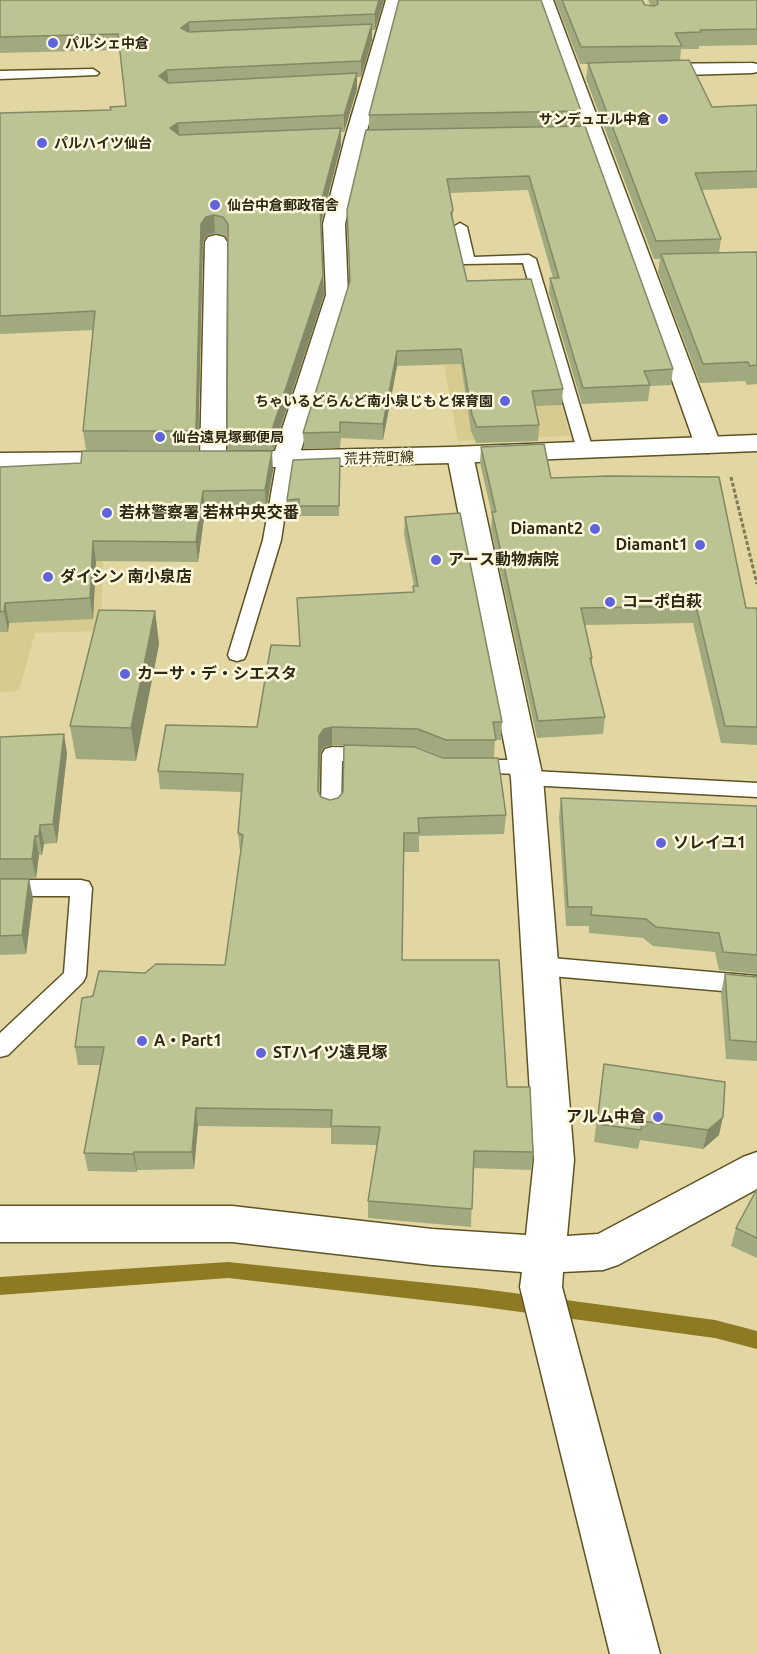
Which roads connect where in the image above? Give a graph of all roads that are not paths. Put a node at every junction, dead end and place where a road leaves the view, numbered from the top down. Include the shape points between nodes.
1 (394, 0) edge
2 (545, 0) edge
3 (752, 68) dead end
4 (633, 71) edge
5 (93, 73) dead end
6 (0, 75) edge
7 (460, 227) dead end
8 (216, 242) dead end
9 (757, 443) edge
10 (708, 445) junction
11 (585, 450) junction
12 (460, 455) junction
13 (0, 460) edge
14 (154, 460) edge
15 (285, 460) junction
16 (237, 655) dead end
17 (396, 756) edge
18 (454, 767) edge
19 (526, 773) junction
20 (757, 790) edge
21 (331, 809) edge
22 (0, 888) edge
23 (540, 966) junction
24 (757, 985) edge
25 (0, 1048) edge
26 (757, 1169) edge
27 (0, 1224) edge
28 (543, 1271) junction
29 (635, 1654) edge

1 - 15 street via 378,35 365,83 334,224 337,295
2 - 10 street via 579,72 588,134 648,266
3 - 4 street
5 - 6 lane
7 - 11 lane via 468,261 529,259
8 - 15 street, 荒井荒町線 via 201,460
9 - 10 street, 荒井荒町線
10 - 11 street, 荒井荒町線
11 - 12 street, 荒井荒町線
12 - 15 street, 荒井荒町線
12 - 19 street
13 - 14 street
15 - 16 lane via 272,540
17 - 21 lane via 332,754
18 - 19 lane
19 - 20 lane
19 - 23 street
22 - 25 lane via 81,888 75,976
23 - 24 lane
23 - 28 street via 554,1160
26 - 28 street via 603,1252
27 - 28 street via 232,1224 432,1247
28 - 29 street via 553,1335

